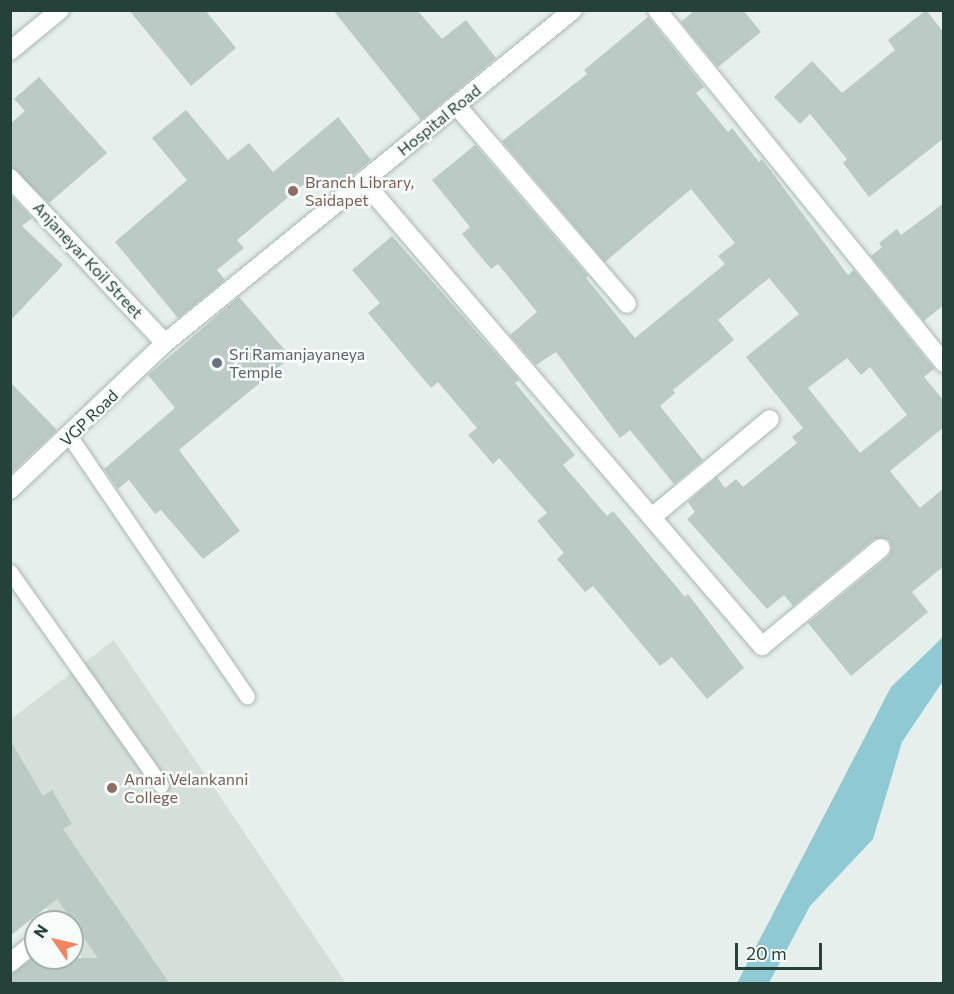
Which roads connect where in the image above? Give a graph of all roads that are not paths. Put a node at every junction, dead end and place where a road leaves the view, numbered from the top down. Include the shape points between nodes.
1 (60, 10) edge
2 (573, 10) edge
3 (657, 10) edge
4 (10, 51) edge
5 (456, 105) junction
6 (10, 178) edge
7 (363, 181) junction
8 (627, 304) dead end
9 (165, 343) junction
10 (944, 363) edge
11 (770, 419) dead end
12 (70, 437) junction
13 (10, 490) edge
14 (652, 517) junction
15 (881, 548) dead end
16 (10, 572) edge
17 (247, 696) dead end
18 (162, 785) dead end
19 (24, 951) edge
20 (10, 963) edge

1 - 4 street
2 - 5 street, Hospital Road
3 - 10 street
5 - 7 street, Hospital Road
5 - 8 street
6 - 9 street, Anjaneyar Koil Street
7 - 9 street, Hospital Road
7 - 14 street
9 - 12 street, VGP Road
11 - 14 street
12 - 13 street, VGP Road
12 - 17 lane
14 - 15 street via 762,646
16 - 18 lane
19 - 20 street

